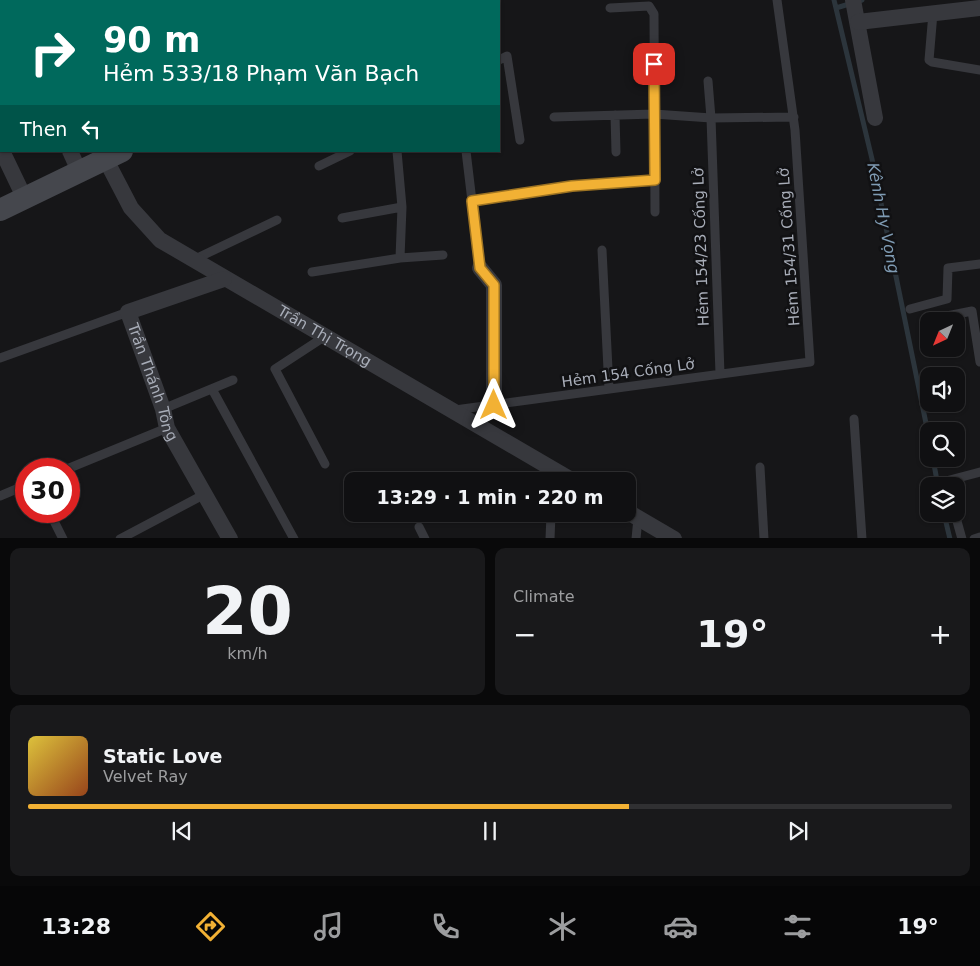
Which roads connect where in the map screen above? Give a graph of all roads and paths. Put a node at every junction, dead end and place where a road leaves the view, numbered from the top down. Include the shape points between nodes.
1 (777, 0) edge
2 (627, 3) edge
3 (610, 8) dead end
4 (980, 8) edge
5 (855, 10) edge
6 (933, 13) junction
7 (500, 60) edge
8 (980, 70) edge
9 (708, 81) dead end
10 (654, 114) junction
11 (615, 115) junction
12 (554, 117) dead end
13 (794, 117) junction
14 (711, 118) junction
15 (875, 118) dead end
16 (520, 140) dead end
17 (2, 152) edge
18 (348, 152) edge
19 (397, 152) edge
20 (466, 152) edge
21 (616, 152) dead end
22 (114, 155) edge
23 (75, 161) edge
24 (319, 166) dead end
25 (655, 180) junction
26 (25, 199) junction
27 (472, 201) junction
28 (402, 207) junction
29 (0, 210) edge
30 (655, 212) dead end
31 (342, 218) dead end
32 (277, 220) dead end
33 (602, 250) dead end
34 (443, 255) dead end
35 (400, 258) junction
36 (193, 260) junction
37 (980, 264) edge
38 (480, 268) joint
39 (312, 272) dead end
40 (224, 279) junction
41 (910, 309) dead end
42 (128, 312) junction
43 (965, 312) edge
44 (324, 337) junction
45 (0, 358) edge
46 (810, 362) joint
47 (980, 362) edge
48 (720, 374) junction
49 (232, 380) dead end
50 (212, 389) junction
51 (609, 389) junction
52 (494, 405) junction
53 (163, 410) junction
54 (450, 411) junction
55 (854, 419) dead end
56 (167, 428) junction
57 (80, 464) edge
58 (324, 464) dead end
59 (760, 467) dead end
60 (547, 472) edge
61 (980, 472) edge
62 (961, 477) edge
63 (15, 490) edge
64 (204, 494) junction
65 (0, 496) edge
66 (636, 517) edge
67 (551, 522) edge
68 (634, 522) edge
69 (957, 522) edge
70 (55, 523) edge
71 (419, 527) dead end
72 (980, 537) edge
73 (63, 538) edge
74 (120, 538) edge
75 (230, 538) edge
76 (294, 538) edge
77 (425, 538) edge
78 (550, 538) edge
79 (636, 538) edge
80 (674, 538) edge
81 (764, 538) edge
82 (862, 538) edge
83 (962, 538) edge
84 (974, 538) edge

1 - 13 lane, Hẻm 154/31 Cống Lở
2 - 3 lane
2 - 10 lane via 648,6 654,14
4 - 6 street
5 - 6 street
5 - 15 street
6 - 8 lane via 929,60
7 - 16 lane via 507,56
9 - 14 lane, Hẻm 154/23 Cống Lở
10 - 11 lane
10 - 14 lane
10 - 25 lane
11 - 12 lane
11 - 21 lane
13 - 14 lane
13 - 46 lane, Hẻm 154/31 Cống Lở
14 - 48 lane, Hẻm 154/23 Cống Lở
17 - 26 street
18 - 24 lane
19 - 28 lane
20 - 27 lane
22 - 23 street
22 - 36 street, Trần Thị Trọng via 131,208 160,240
23 - 26 street
25 - 27 lane via 572,186
25 - 30 lane
26 - 29 street
27 - 38 lane
28 - 31 lane
28 - 35 lane
32 - 36 lane
33 - 51 lane
34 - 35 lane
35 - 39 lane
36 - 40 street, Trần Thị Trọng
37 - 41 lane via 948,268 948,299
38 - 52 street via 494,285
40 - 42 street, Trần Thánh Tông
40 - 44 street, Trần Thị Trọng
42 - 45 lane
42 - 53 street, Trần Thánh Tông
43 - 47 lane via 972,311
44 - 54 street, Trần Thị Trọng
44 - 58 lane via 275,369
46 - 48 lane, Hẻm 154 Cống Lở
48 - 51 lane, Hẻm 154 Cống Lở
49 - 50 lane
50 - 53 lane
50 - 76 lane
51 - 52 lane, Hẻm 154 Cống Lở
52 - 54 lane, Hẻm 154 Cống Lở
53 - 56 street, Trần Thánh Tông
54 - 60 street, Trần Thị Trọng
55 - 82 lane
56 - 57 lane
56 - 64 street, Trần Thánh Tông
59 - 81 lane
61 - 62 lane
63 - 65 lane
64 - 74 lane
64 - 75 street, Trần Thánh Tông
66 - 80 street
67 - 78 lane
68 - 79 lane
69 - 83 lane
70 - 73 lane
71 - 77 lane
72 - 84 lane

